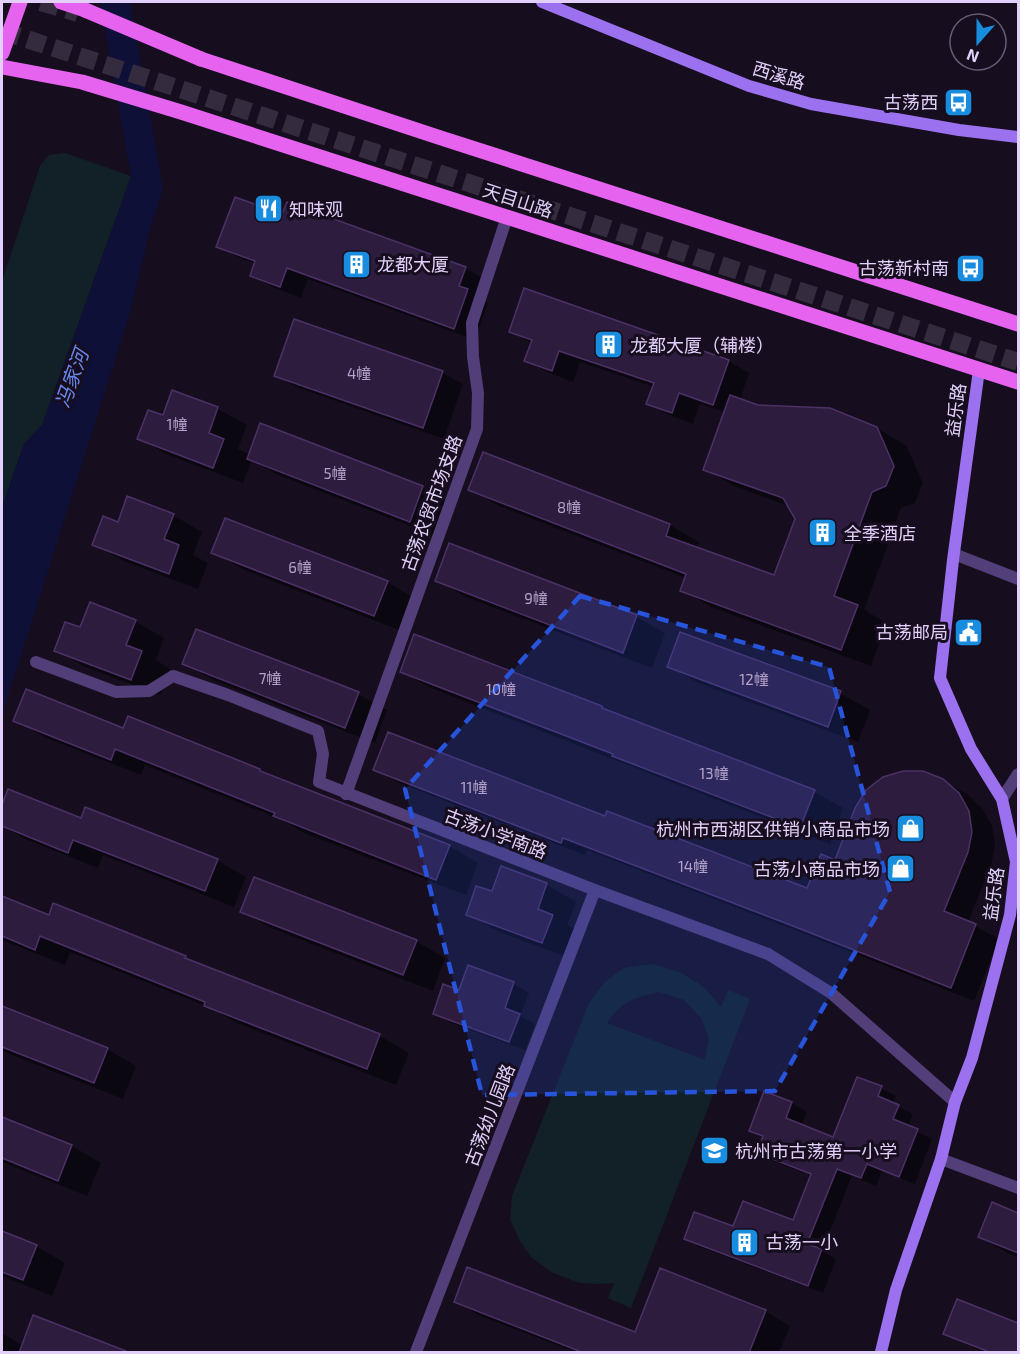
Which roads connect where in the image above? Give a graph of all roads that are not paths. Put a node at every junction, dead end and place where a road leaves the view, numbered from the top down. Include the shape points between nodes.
1 (20, 2) edge
2 (61, 2) edge
3 (542, 2) edge
4 (2, 53) edge
5 (2, 67) edge
6 (1018, 137) edge
7 (507, 217) junction
8 (1018, 324) edge
9 (979, 370) junction
10 (1018, 382) edge
11 (954, 554) junction
12 (1018, 579) edge
13 (36, 662) dead end
14 (1018, 774) edge
15 (345, 794) junction
16 (1002, 799) junction
17 (595, 890) junction
18 (955, 1102) junction
19 (941, 1159) junction
20 (1018, 1188) edge
21 (416, 1353) edge
22 (881, 1353) edge

1 - 4 main road
2 - 8 main road, 天目山路, bridge via 201,59
3 - 6 street, 西溪路 via 749,86 811,104
5 - 7 main road, 天目山路 via 82,82
7 - 9 main road, 天目山路
7 - 15 lane, 古荡农贸市场支路 via 472,322 477,429
9 - 10 main road, 天目山路
9 - 11 street, 益乐路
11 - 12 lane
11 - 16 street, 益乐路 via 940,678 971,749
13 - 15 lane, 古荡小学南路 via 116,692 149,691 173,676 318,731 323,754 319,782
14 - 16 lane
15 - 17 lane, 古荡小学南路
16 - 18 street, 益乐路 via 1016,862 1010,915 972,1058
17 - 18 lane, 古荡小学南路 via 768,954 831,993
17 - 21 lane, 古荡幼儿园路
18 - 19 street, 益乐路
19 - 20 lane
19 - 22 street, 益乐路 via 896,1290

